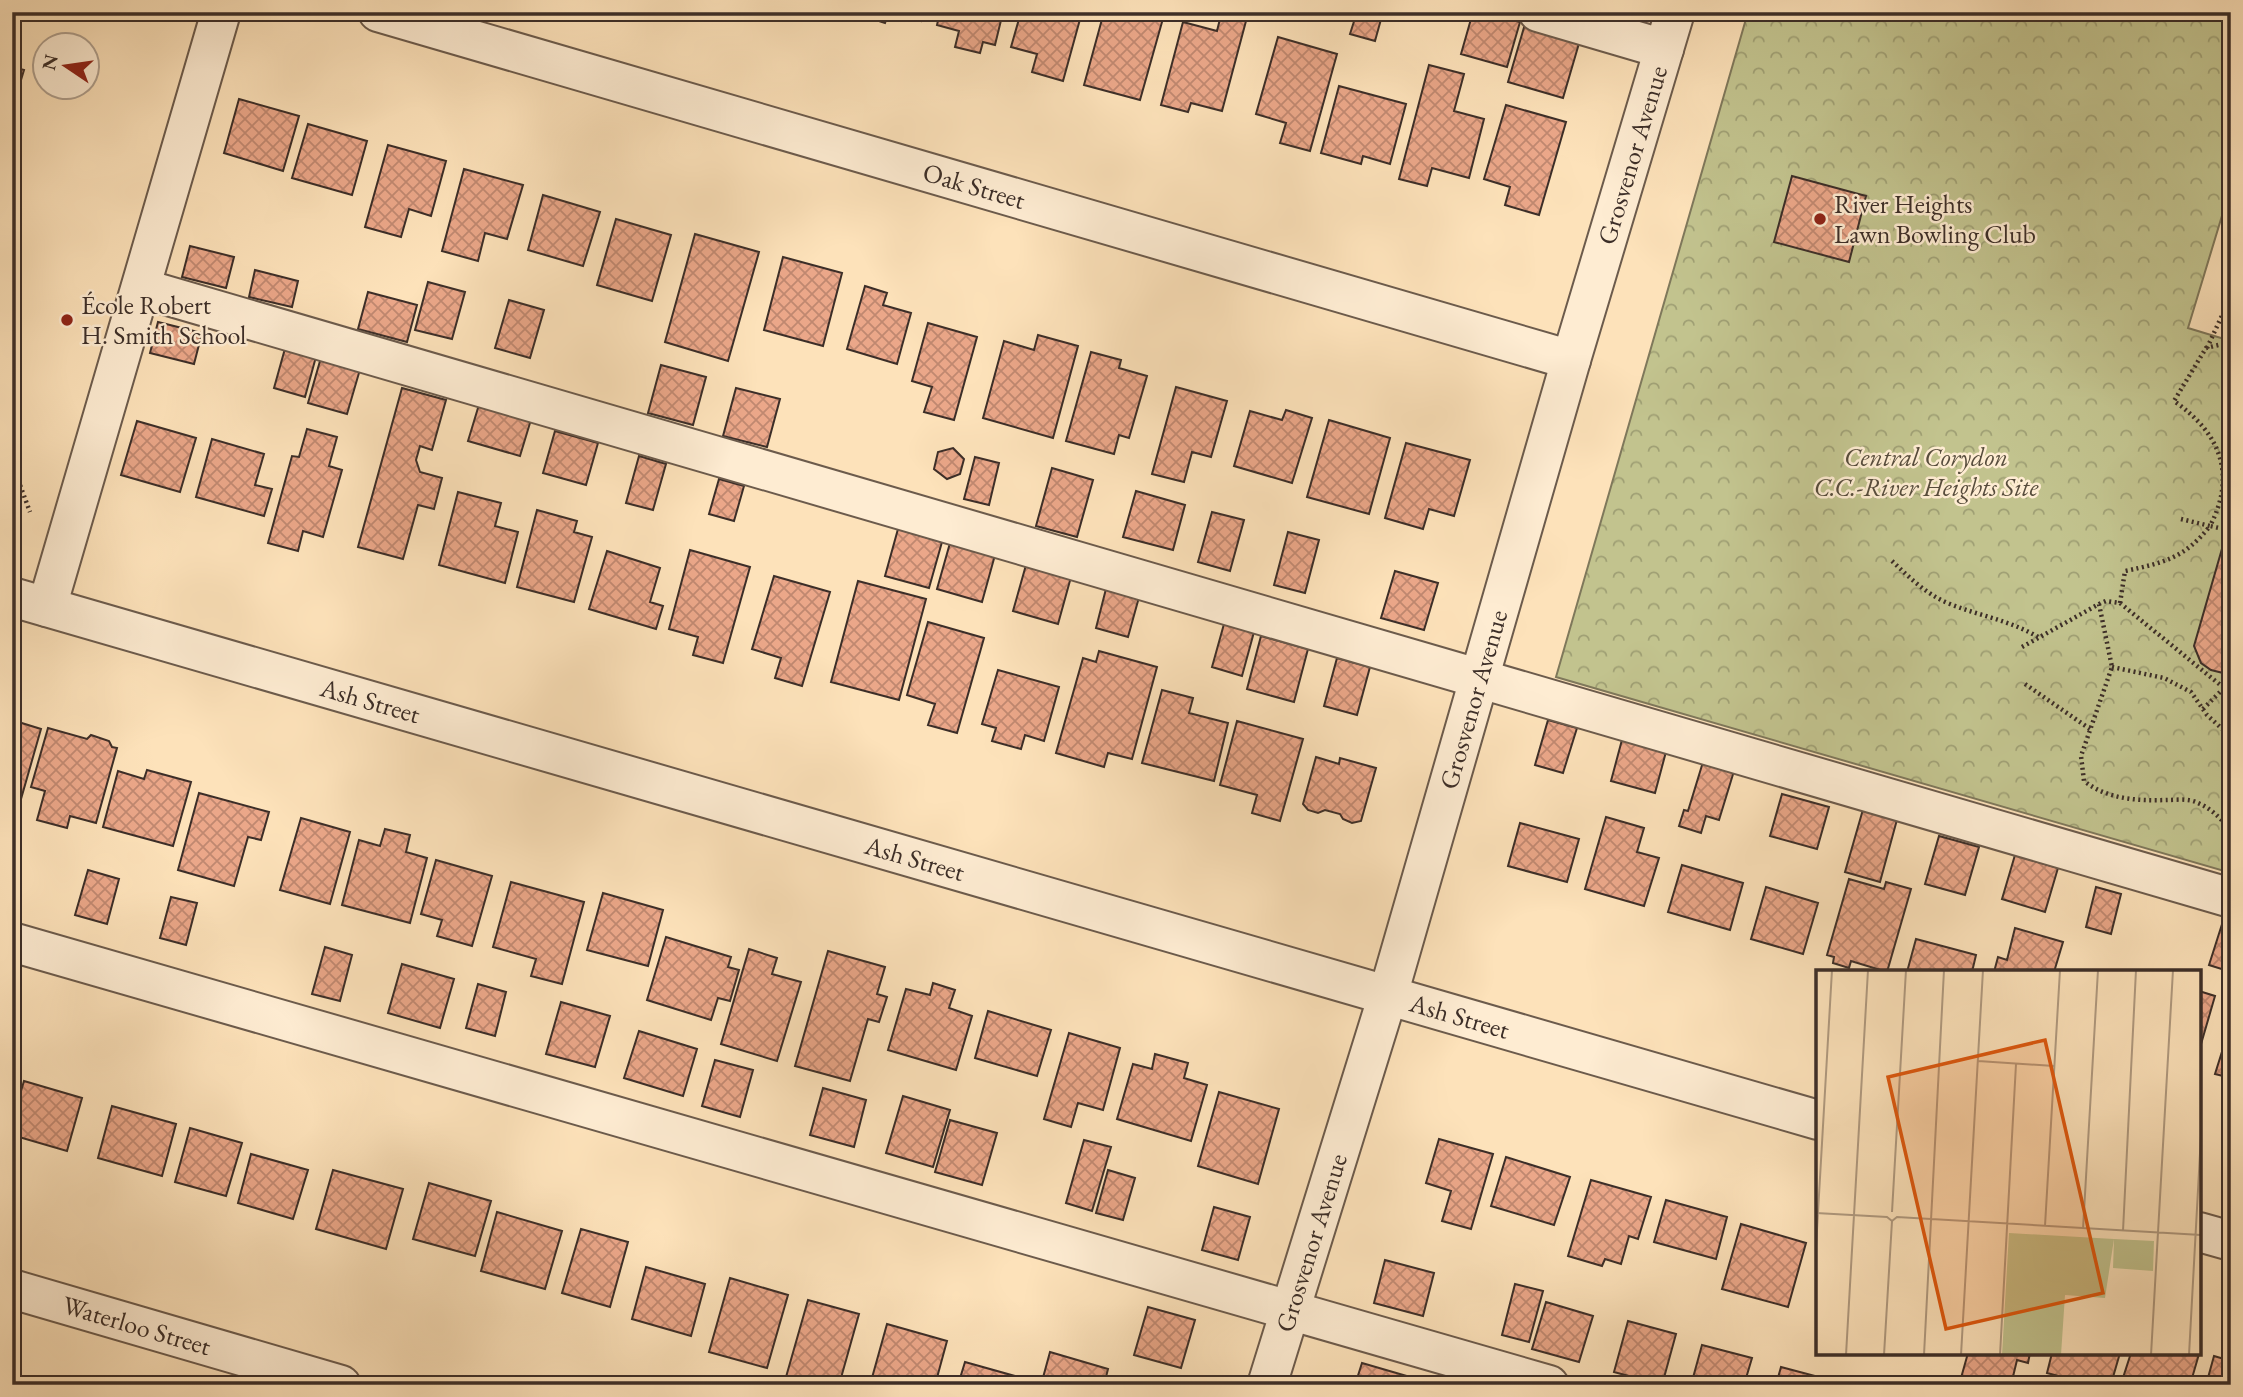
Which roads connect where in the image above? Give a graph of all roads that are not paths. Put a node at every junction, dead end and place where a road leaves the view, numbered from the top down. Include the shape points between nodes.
1 (221, 12) edge
2 (378, 12) edge
3 (1538, 12) edge
4 (1675, 12) edge
5 (1664, 49) junction
6 (141, 288) junction
7 (1571, 360) junction
8 (30, 602) edge
9 (1479, 680) junction
10 (2231, 898) edge
11 (12, 943) edge
12 (1388, 995) junction
13 (1816, 1119) edge
14 (2201, 1233) edge
15 (2231, 1241) edge
16 (12, 1289) edge
17 (1290, 1310) junction
18 (341, 1385) edge
19 (1267, 1385) edge
20 (1549, 1385) edge

1 - 6 street
2 - 7 street, Oak Street
3 - 5 street
4 - 5 street, Grosvenor Avenue
5 - 7 street, Grosvenor Avenue
6 - 8 street
6 - 9 street
7 - 9 street, Grosvenor Avenue
8 - 12 street, Ash Street
9 - 10 street
9 - 12 street, Grosvenor Avenue
11 - 17 street
12 - 13 street, Ash Street
12 - 17 street, Grosvenor Avenue
14 - 15 street
16 - 18 street, Waterloo Street
17 - 19 street, Grosvenor Avenue
17 - 20 street

